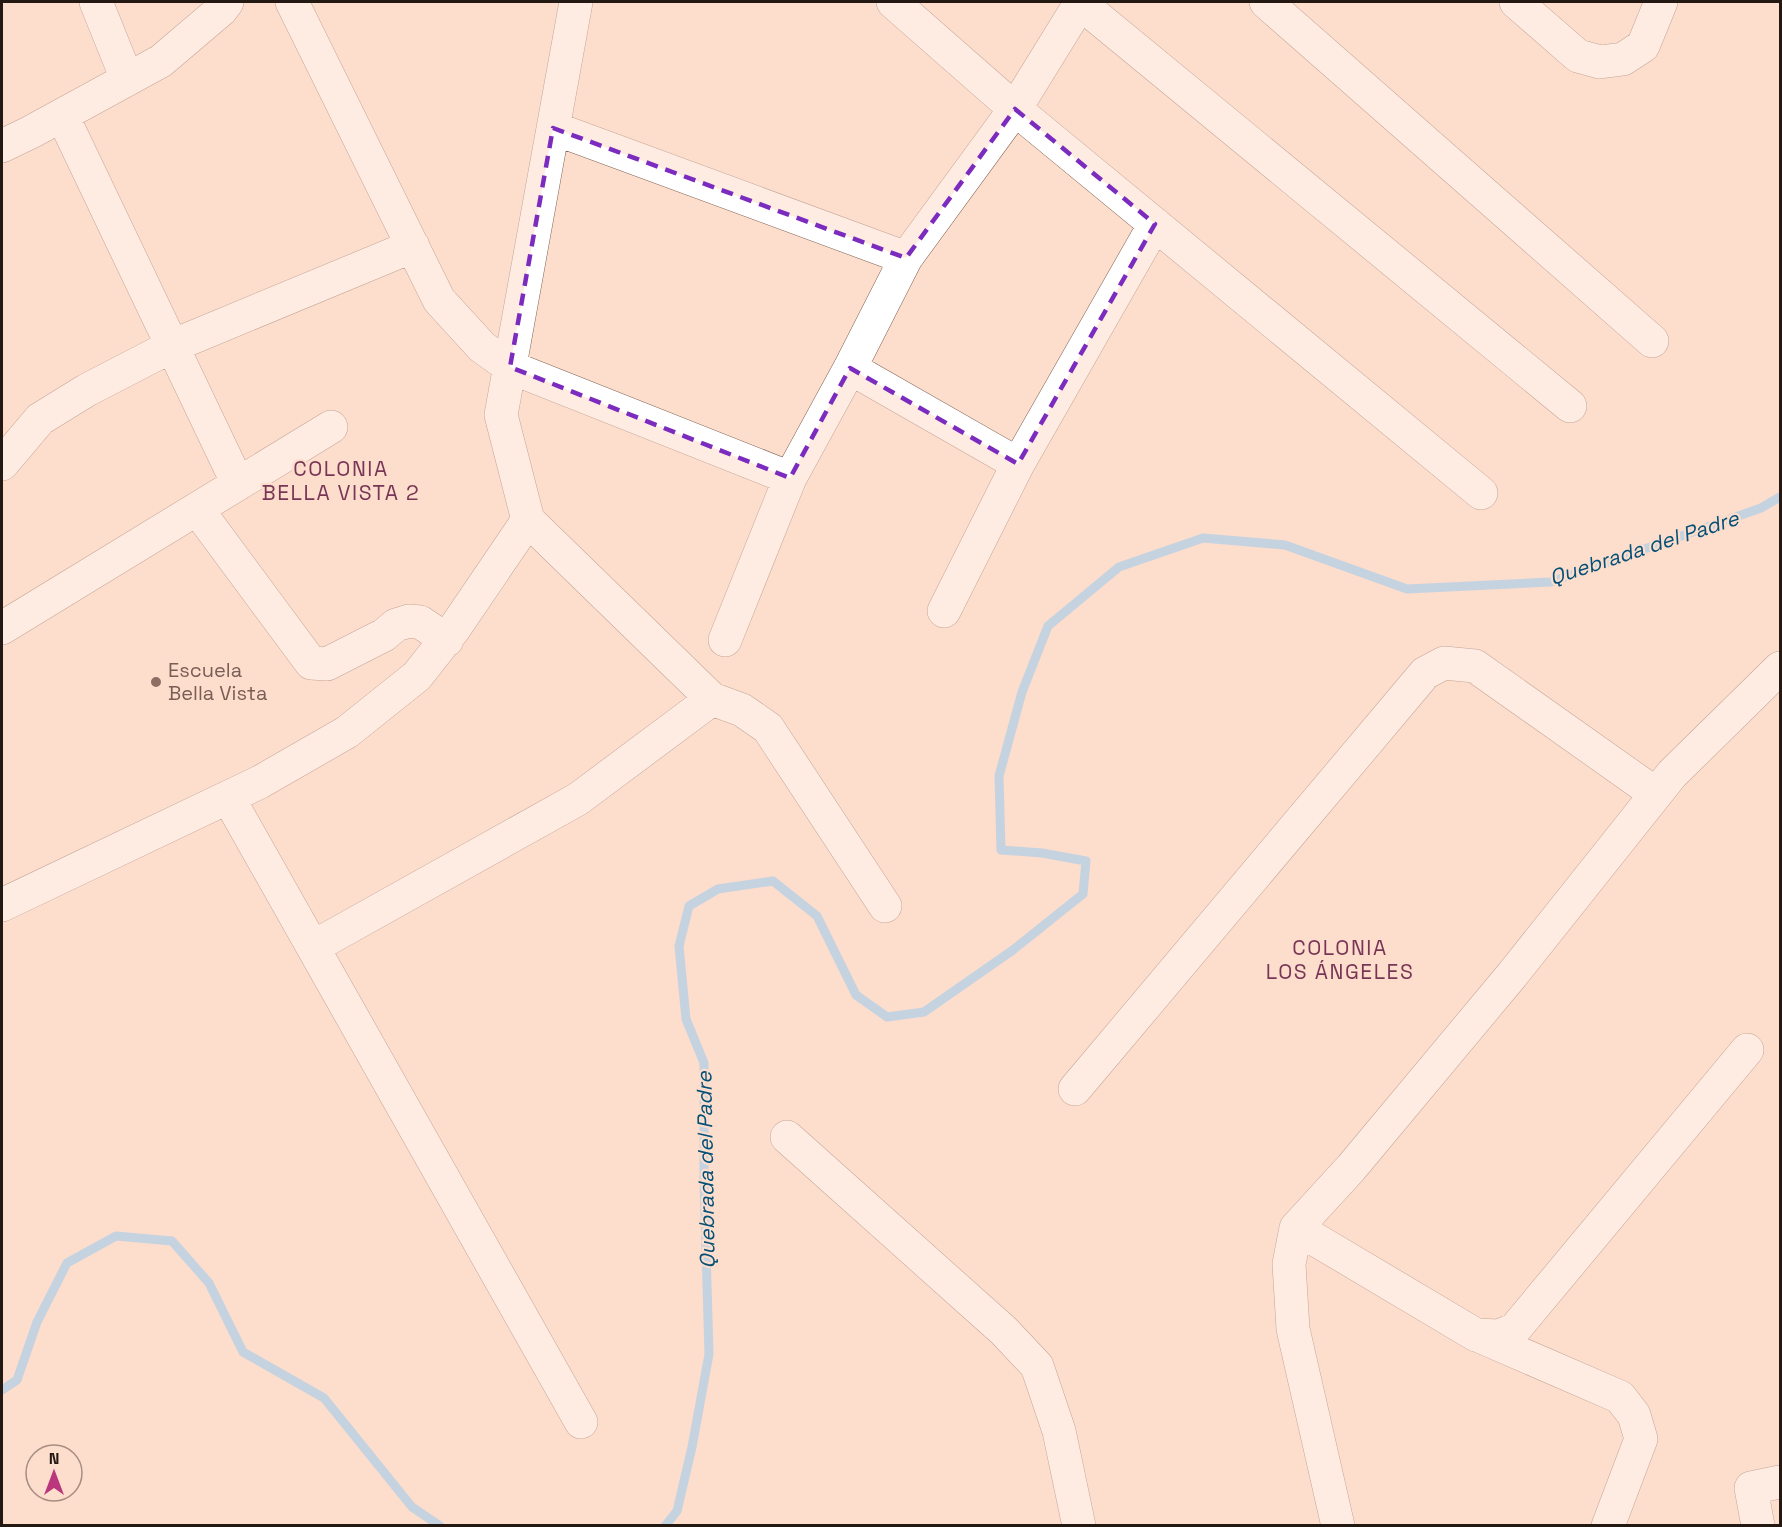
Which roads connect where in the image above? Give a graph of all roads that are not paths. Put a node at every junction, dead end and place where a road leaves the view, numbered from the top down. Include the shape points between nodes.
1 (96, 2) edge
2 (227, 2) edge
3 (292, 2) edge
4 (576, 2) edge
5 (893, 2) edge
6 (1080, 2) edge
7 (1266, 2) edge
8 (1516, 2) edge
9 (1661, 2) edge
10 (128, 79) junction
11 (1015, 109) junction
12 (62, 115) junction
13 (553, 128) junction
14 (2, 146) edge
15 (1155, 224) junction
16 (412, 246) junction
17 (906, 258) junction
18 (1652, 341) dead end
19 (172, 346) junction
20 (510, 367) junction
21 (850, 368) junction
22 (1570, 406) dead end
23 (331, 427) dead end
24 (2, 464) edge
25 (1018, 464) junction
26 (790, 478) junction
27 (238, 484) junction
28 (1481, 493) dead end
29 (197, 509) junction
30 (528, 520) junction
31 (944, 611) dead end
32 (2, 628) edge
33 (447, 640) junction
34 (725, 640) dead end
35 (1780, 668) edge
36 (712, 699) junction
37 (1656, 794) junction
38 (228, 797) junction
39 (2, 905) edge
40 (885, 906) dead end
41 (313, 947) junction
42 (1747, 1050) dead end
43 (1075, 1089) dead end
44 (787, 1137) dead end
45 (1296, 1228) junction
46 (1476, 1335) junction
47 (581, 1422) dead end
48 (1780, 1482) edge
49 (1079, 1526) edge
50 (1338, 1526) edge
51 (1608, 1526) edge
52 (1758, 1526) edge

1 - 10 street
2 - 10 street via 161,61
3 - 16 street
4 - 13 street
5 - 11 street
6 - 11 street
6 - 22 street
7 - 18 street
8 - 9 street via 1578,56 1600,62 1623,59 1643,46
10 - 12 street
11 - 15 street
11 - 17 street
12 - 14 street
12 - 19 street
13 - 17 street
13 - 20 street
15 - 25 street
15 - 28 street
16 - 19 street
16 - 20 street via 439,300 482,347
17 - 21 street
19 - 24 street via 40,419
19 - 27 street
20 - 26 street
20 - 30 street via 501,415
21 - 25 street
21 - 26 street
23 - 27 street
25 - 31 street
26 - 34 street
27 - 29 street
29 - 32 street
29 - 33 street via 311,663 327,664 410,621 420,622
30 - 33 street
30 - 36 street
33 - 38 street via 417,676 347,732
35 - 37 street
36 - 40 street via 742,710 768,728
36 - 41 street via 578,799
37 - 43 street via 1475,666 1444,663 1425,673
37 - 45 street via 1352,1168
38 - 39 street
38 - 41 street
41 - 47 street
42 - 46 street via 1515,1329 1499,1336
44 - 49 street via 1004,1331 1037,1366 1059,1431
45 - 46 street
45 - 50 street via 1289,1264 1293,1329
46 - 51 street via 1620,1397 1634,1415 1641,1439
48 - 52 street via 1751,1488

